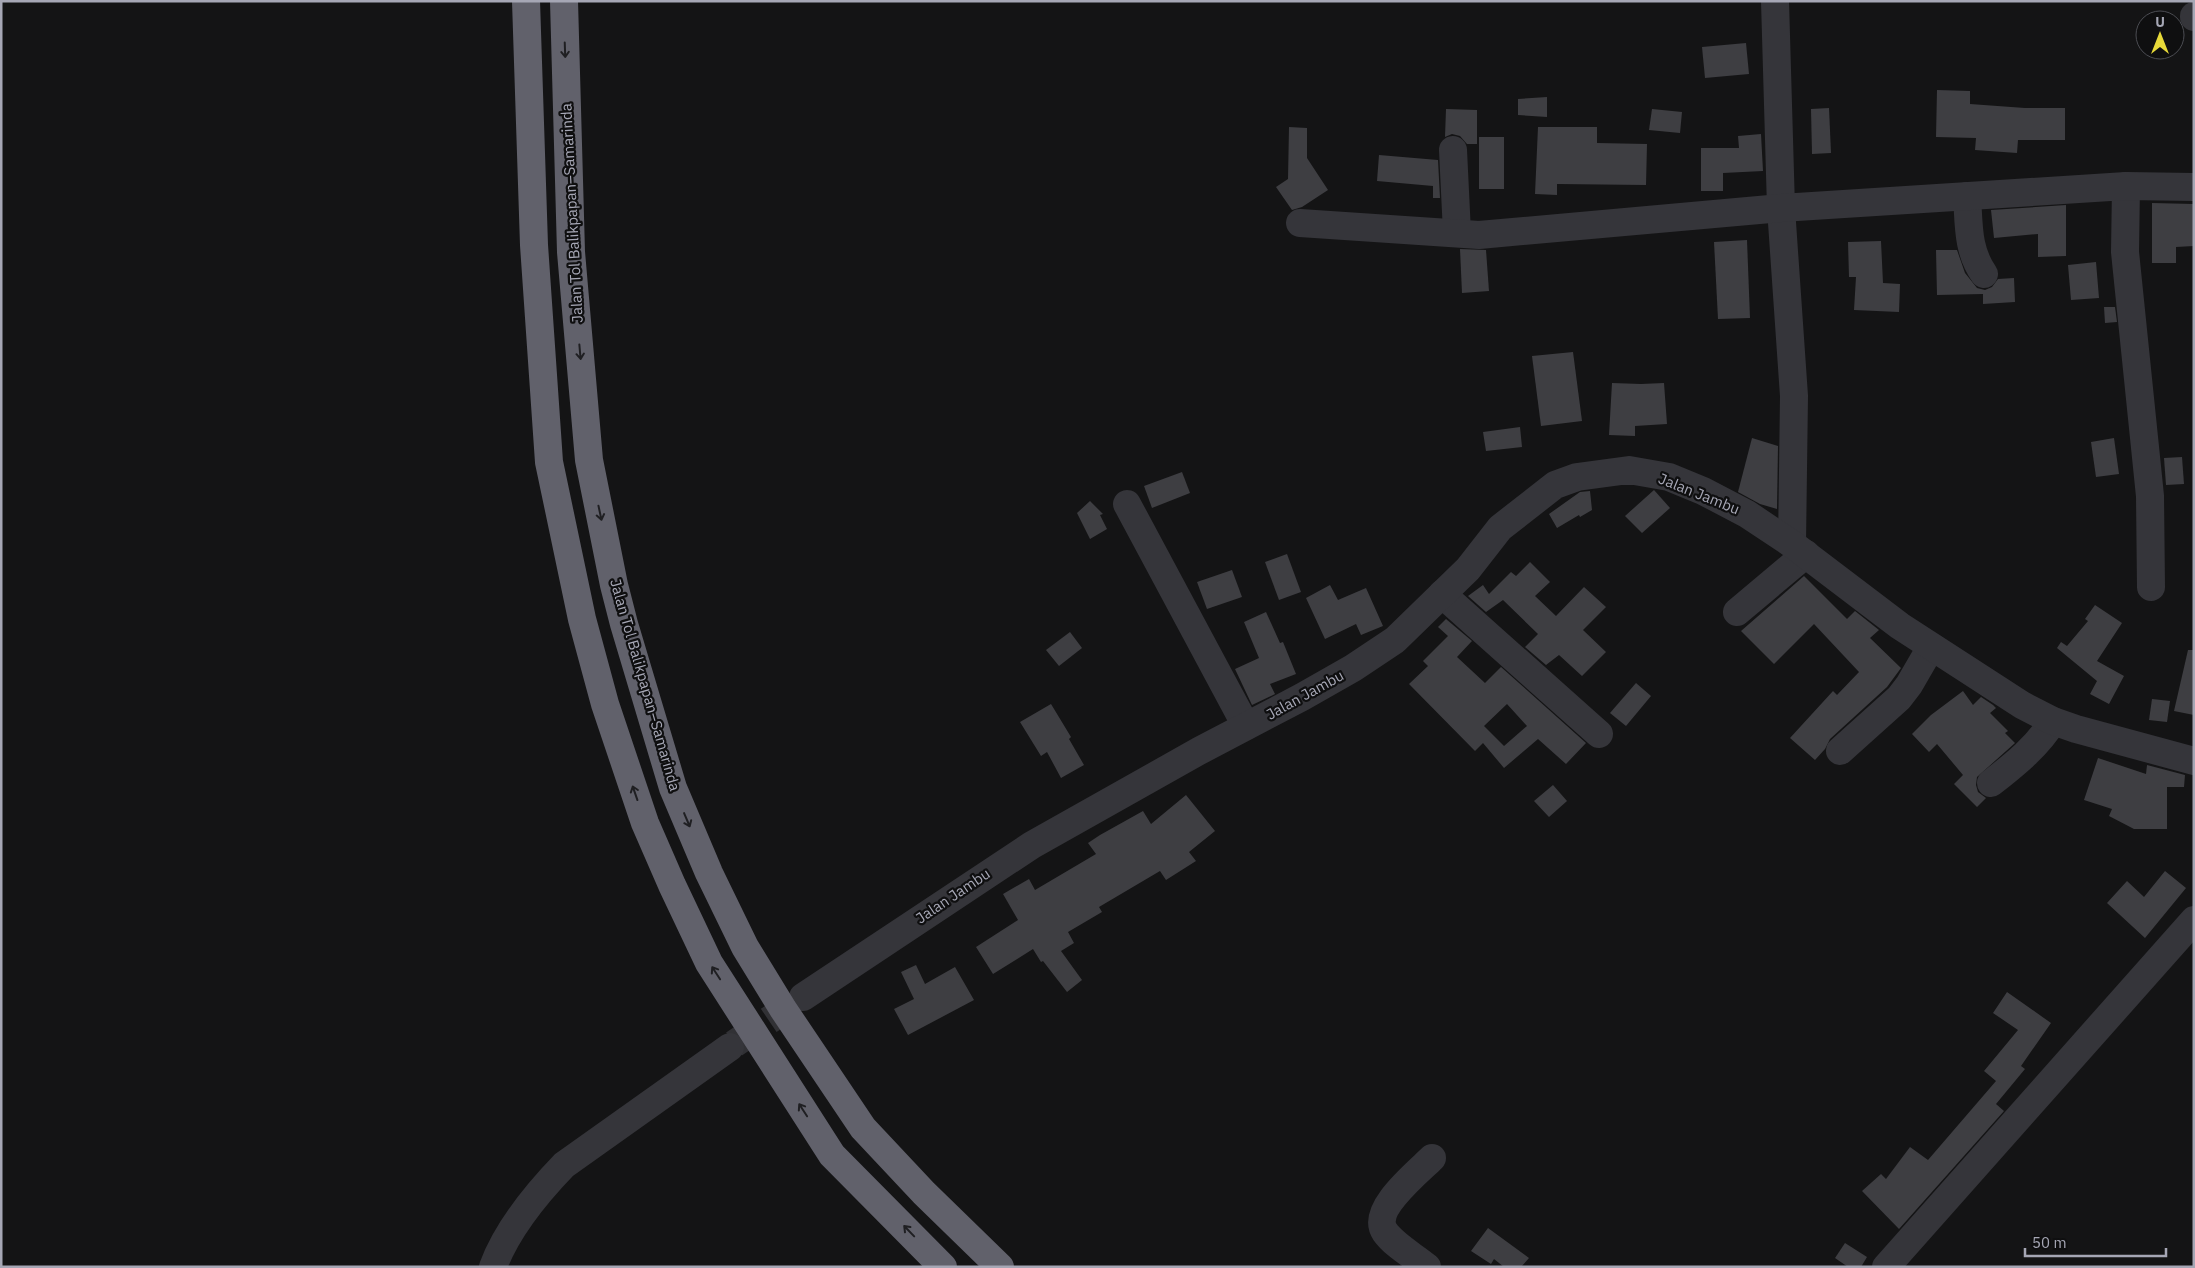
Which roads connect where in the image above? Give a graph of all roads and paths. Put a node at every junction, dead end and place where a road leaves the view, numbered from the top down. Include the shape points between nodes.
1 (526, 1) edge
2 (564, 1) edge
3 (1775, 1) edge
4 (1453, 150) dead end
5 (2126, 186) junction
6 (2194, 187) edge
7 (1967, 196) junction
8 (1781, 208) junction
9 (1300, 222) dead end
10 (1457, 234) junction
11 (1984, 274) dead end
12 (1127, 504) dead end
13 (1799, 549) junction
14 (2151, 587) dead end
15 (1442, 594) junction
16 (1737, 612) dead end
17 (1931, 647) junction
18 (2053, 721) junction
19 (1246, 726) junction
20 (1599, 734) dead end
21 (1840, 751) dead end
22 (2194, 760) edge
23 (1991, 783) dead end
24 (2194, 920) edge
25 (802, 997) tunnel mouth
26 (730, 1047) tunnel mouth
27 (1432, 1158) dead end
28 (493, 1267) edge
29 (943, 1267) edge
30 (1000, 1267) edge
31 (1427, 1267) edge
32 (1886, 1267) edge

29 -> 1 highway via 832,1155 709,963 646,823 605,704 582,619 549,462 534,245
2 -> 30 highway, Jalan Tol Balikpapan–Samarinda via 571,252 589,460 624,624 674,788 709,873 745,947 863,1128
3 - 8 street
4 - 10 street
5 - 6 street
5 - 7 street
5 - 14 street via 2125,252 2150,496
7 - 8 street
7 - 11 street via 1970,240 1975,261
8 - 10 street via 1479,235
8 - 13 street via 1794,396
9 - 10 street
12 - 19 street
13 - 15 street, Jalan Jambu via 1748,514 1669,477 1629,470 1577,477 1555,485 1500,528 1468,569
13 - 16 street
13 - 17 street, Jalan Jambu
15 - 19 street, Jalan Jambu via 1410,628 1388,645 1353,668
15 - 20 street
17 - 18 street, Jalan Jambu
17 - 21 street via 1899,698
18 - 22 street, Jalan Jambu via 2122,743
18 - 23 street via 2027,753
19 - 25 street, Jalan Jambu via 1032,845
24 - 32 street
26 - 28 street via 564,1165 542,1187 515,1226
27 - 31 street via 1388,1204 1382,1216 1384,1230 1390,1237

